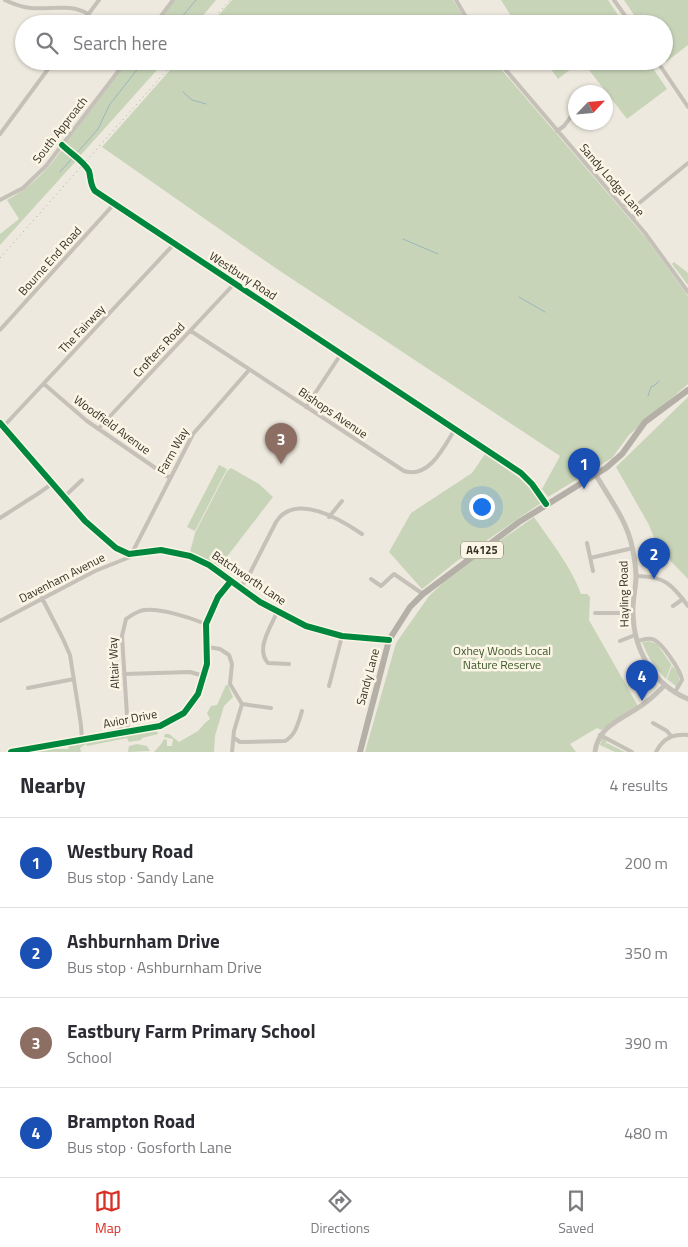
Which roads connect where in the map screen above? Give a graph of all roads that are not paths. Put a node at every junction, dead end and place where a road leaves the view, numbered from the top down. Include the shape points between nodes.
1 (5, 0) edge
2 (99, 0) edge
3 (173, 0) edge
4 (456, 0) edge
5 (614, 0) edge
6 (88, 14) joint
7 (162, 15) edge
8 (465, 15) edge
9 (625, 15) edge
10 (47, 70) edge
11 (119, 70) edge
12 (506, 70) edge
13 (662, 70) edge
14 (688, 107) edge
15 (568, 121) edge
16 (557, 131) junction
17 (0, 134) edge
18 (62, 145) junction
19 (688, 163) edge
20 (0, 200) edge
21 (114, 204) junction
22 (638, 204) junction
23 (622, 206) junction
24 (634, 220) junction
25 (174, 244) junction
26 (234, 284) junction
27 (688, 292) edge
28 (0, 330) edge
29 (191, 331) junction
30 (341, 354) junction
31 (249, 370) junction
32 (44, 384) junction
33 (688, 390) edge
34 (306, 407) junction
35 (2, 426) edge
36 (98, 429) junction
37 (455, 430) junction
38 (596, 475) junction
39 (170, 478) junction
40 (82, 480) dead end
41 (53, 482) junction
42 (65, 496) junction
43 (342, 501) dead end
44 (546, 504) junction
45 (329, 517) junction
46 (0, 518) edge
47 (362, 534) dead end
48 (587, 543) dead end
49 (633, 548) junction
50 (132, 554) junction
51 (590, 558) junction
52 (593, 571) dead end
53 (636, 576) junction
54 (371, 579) dead end
55 (231, 581) junction
56 (240, 588) junction
57 (423, 594) junction
58 (42, 598) junction
59 (683, 599) junction
60 (673, 606) dead end
61 (688, 606) edge
62 (278, 612) junction
63 (595, 613) dead end
64 (632, 613) junction
65 (0, 614) edge
66 (1, 620) edge
67 (206, 624) junction
68 (635, 635) junction
69 (342, 636) junction
70 (389, 640) junction
71 (620, 640) dead end
72 (637, 641) junction
73 (208, 647) junction
74 (289, 664) dead end
75 (124, 674) junction
76 (204, 676) junction
77 (74, 679) junction
78 (665, 685) junction
79 (329, 686) dead end
80 (28, 688) dead end
81 (675, 692) junction
82 (688, 699) edge
83 (242, 704) junction
84 (271, 708) dead end
85 (302, 711) dead end
86 (126, 716) junction
87 (652, 724) dead end
88 (128, 732) junction
89 (116, 733) junction
90 (600, 735) junction
91 (671, 736) junction
92 (688, 736) edge
93 (234, 738) junction
94 (82, 740) junction
95 (240, 742) junction
96 (233, 750) edge
97 (10, 752) edge
98 (360, 752) edge
99 (595, 752) edge
100 (632, 752) edge
101 (656, 752) edge

1 - 6 street via 26,8 57,7
2 - 6 street
3 - 7 street
4 - 8 street
5 - 9 street
10 - 17 street
11 - 18 street, South Approach
12 - 16 street, Sandy Lodge Lane
13 - 14 street
15 - 16 street
16 - 23 street, Sandy Lodge Lane
18 - 20 street, South Approach via 23,188
18 - 21 street, Westbury Road via 87,168 93,189
19 - 22 street
21 - 25 street, Westbury Road
21 - 28 street, Bourne End Road
22 - 23 street
22 - 24 street
23 - 24 street, Sandy Lodge Lane
24 - 27 street, Sandy Lodge Lane
25 - 26 street, Westbury Road
25 - 32 street, The Fairway
26 - 29 street, Crofters Road
26 - 30 street, Westbury Road
29 - 31 street, Bishops Avenue
29 - 36 street, Crofters Road
30 - 34 street
30 - 37 street, Westbury Road
31 - 34 street, Bishops Avenue
31 - 39 street, Farm Way via 193,434
32 - 35 street, The Fairway
32 - 36 street, Woodfield Avenue
33 - 38 main road, Sandy Lane / A4125 via 645,422 622,454
34 - 37 street, Bishops Avenue via 400,470 410,473 422,470 432,462
35 - 41 street
36 - 39 street, Woodfield Avenue
37 - 44 street, Westbury Road via 528,479
38 - 44 main road, Sandy Lane / A4125
38 - 49 street, Hayling Road via 621,515
39 - 50 street, Farm Way
40 - 42 street
41 - 42 street
41 - 46 street
42 - 50 street via 100,535 116,548
43 - 45 street
44 - 57 main road, Sandy Lane / A4125
45 - 47 street
45 - 56 street via 307,508 291,509 283,514 273,526
48 - 51 street
49 - 51 street
49 - 53 street, Hayling Road
50 - 55 street, Batchworth Lane via 156,550 186,554
50 - 58 street, Davenham Avenue
51 - 52 street
53 - 59 street via 660,579
53 - 64 street, Hayling Road
54 - 57 street via 381,586 394,574
55 - 56 street, Batchworth Lane
55 - 67 street, Avior Drive via 218,597
56 - 62 street, Batchworth Lane
57 - 70 main road, Sandy Lane / A4125 via 410,607
58 - 66 street, Davenham Avenue
58 - 77 street via 67,647
59 - 60 street
59 - 61 street
62 - 69 street, Batchworth Lane via 318,630
62 - 74 street via 263,647 263,655 268,663
63 - 64 street
64 - 68 street, Hayling Road
65 - 66 street
67 - 73 street, Avior Drive
67 - 75 street, Altair Way via 174,613 143,611 131,616 124,621 122,631
68 - 71 street
68 - 72 street, Hayling Road
69 - 70 street, Batchworth Lane
69 - 79 street
70 - 98 main road, Sandy Lane / A4125
72 - 78 street, Hayling Road via 646,664
72 - 81 street via 656,640 678,669 682,680
73 - 76 street, Avior Drive
73 - 83 street via 229,655 232,664 230,684
75 - 76 street via 190,672
75 - 86 street, Altair Way
76 - 88 street, Avior Drive via 198,694 184,713 164,725
77 - 80 street
77 - 94 street
78 - 81 street, Hayling Road
78 - 90 street via 650,700
81 - 82 street, Hayling Road
83 - 84 street
83 - 93 street
85 - 95 street via 295,732 288,739
86 - 88 street, Altair Way
86 - 89 street
87 - 91 street
88 - 89 street, Avior Drive
89 - 94 street, Avior Drive
90 - 99 street
90 - 100 street
91 - 92 street
91 - 101 street
93 - 95 street
93 - 96 street
94 - 97 street, Avior Drive
95 - 96 street

